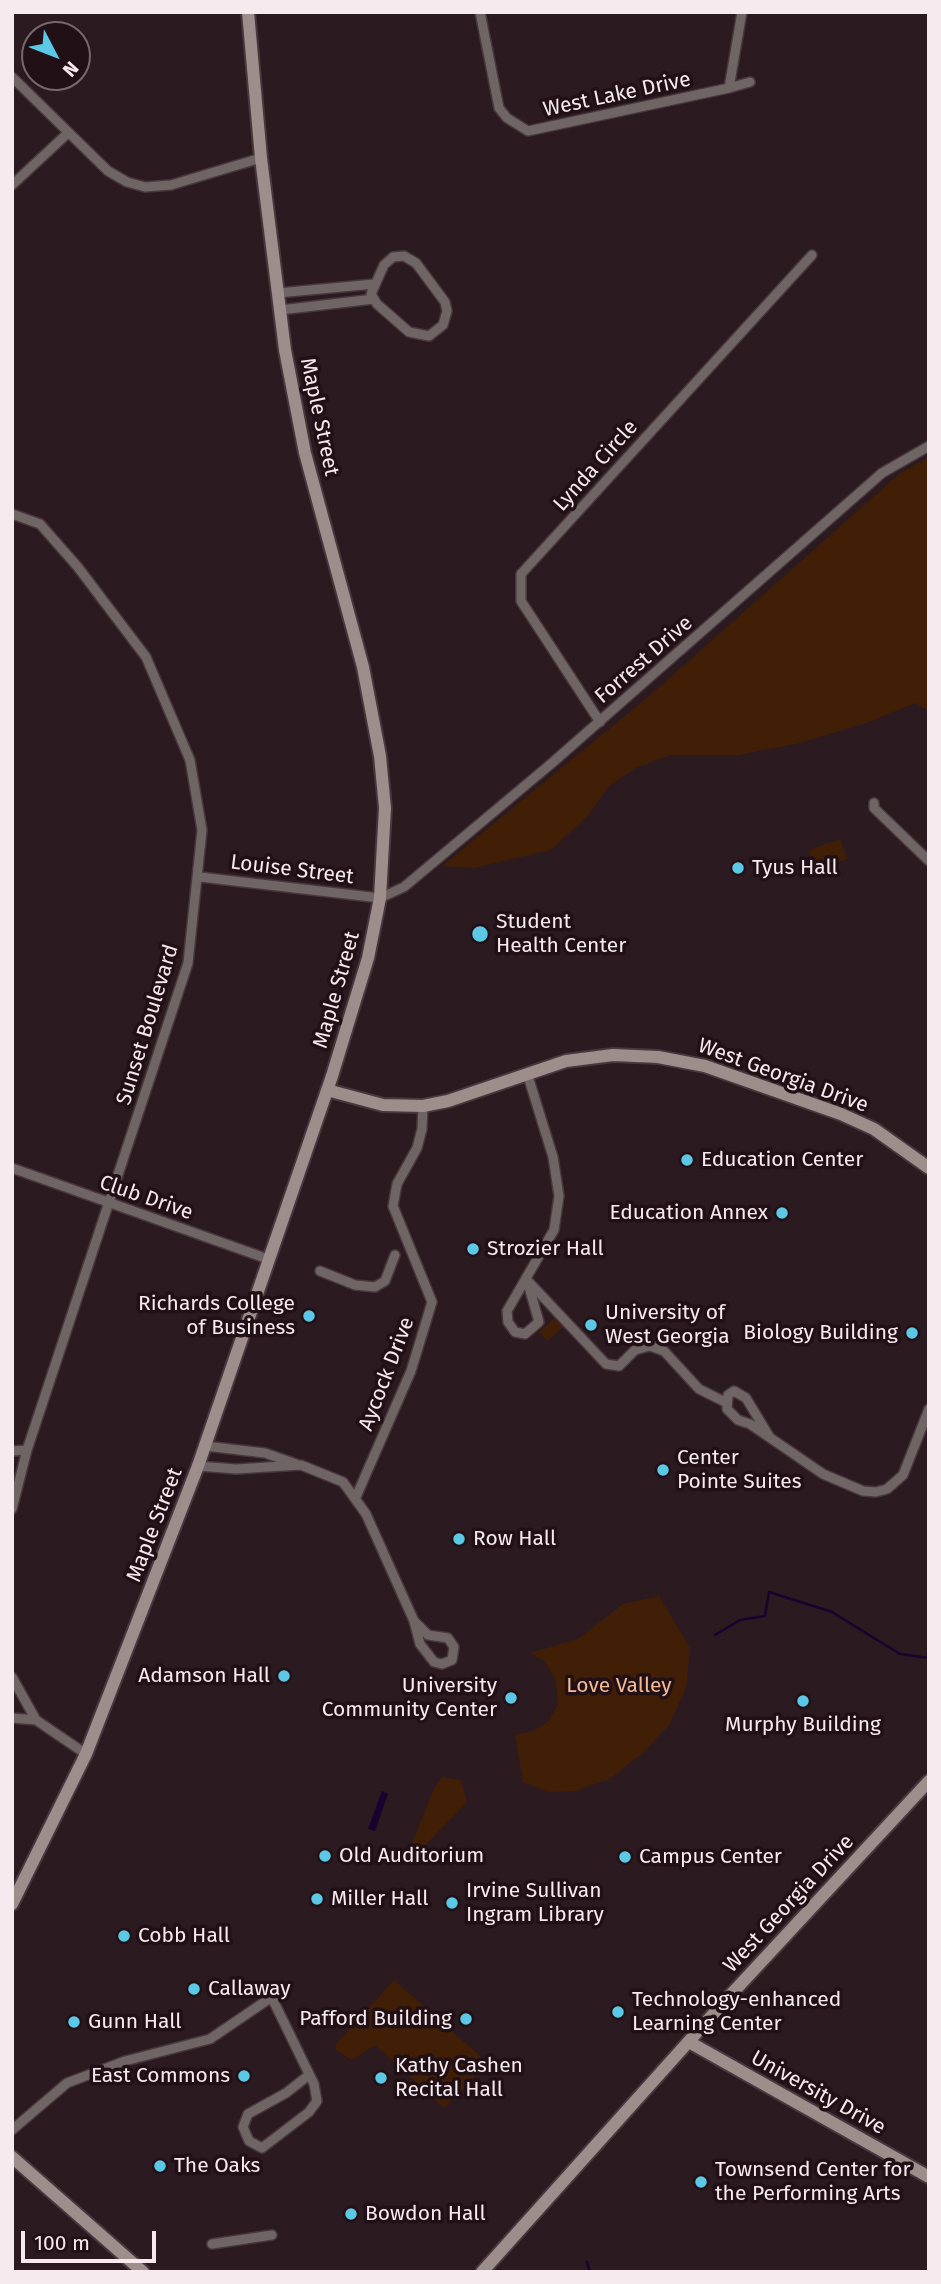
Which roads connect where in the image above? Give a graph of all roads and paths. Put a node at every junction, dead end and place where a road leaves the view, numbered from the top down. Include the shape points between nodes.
1 (248, 12) edge
2 (253, 12) edge
3 (480, 12) edge
4 (742, 12) edge
5 (251, 40) junction
6 (12, 77) edge
7 (750, 82) dead end
8 (729, 88) junction
9 (68, 133) junction
10 (261, 158) junction
11 (12, 185) edge
12 (812, 255) dead end
13 (374, 284) junction
14 (278, 293) junction
15 (374, 299) junction
16 (280, 310) junction
17 (929, 446) edge
18 (12, 514) edge
19 (600, 722) junction
20 (874, 803) dead end
21 (929, 861) edge
22 (200, 877) junction
23 (380, 898) junction
24 (527, 1073) junction
25 (327, 1090) junction
26 (423, 1106) junction
27 (12, 1168) edge
28 (929, 1168) edge
29 (110, 1204) junction
30 (395, 1255) dead end
31 (268, 1259) junction
32 (320, 1271) dead end
33 (527, 1280) junction
34 (725, 1402) junction
35 (929, 1409) edge
36 (769, 1436) junction
37 (205, 1446) junction
38 (12, 1451) edge
39 (27, 1451) junction
40 (301, 1465) junction
41 (198, 1466) junction
42 (356, 1497) junction
43 (12, 1509) edge
44 (414, 1621) junction
45 (12, 1677) edge
46 (12, 1717) edge
47 (36, 1720) junction
48 (86, 1754) junction
49 (929, 1781) edge
50 (12, 1904) edge
51 (285, 1988) dead end
52 (272, 1998) junction
53 (689, 2042) junction
54 (309, 2074) junction
55 (12, 2130) edge
56 (12, 2157) edge
57 (929, 2177) edge
58 (272, 2235) dead end
59 (212, 2244) dead end
60 (143, 2272) edge
61 (482, 2272) edge

1 - 5 main road, Maple Street
2 - 5 main road, Maple Street
3 - 8 street, West Lake Drive via 499,108 528,131
4 - 8 street
5 - 10 main road, Maple Street
6 - 9 street
7 - 8 street
9 - 10 street via 108,171 145,187 172,185
9 - 11 street
10 - 14 main road, Maple Street
12 - 19 street, Lynda Circle via 522,574 520,601
13 - 14 street
13 - 15 street
13 - 15 street via 393,257 410,258 443,295 446,316 435,333 416,335
14 - 16 main road, Maple Street
15 - 16 street
16 - 23 main road, Maple Street via 305,453 363,667 380,756 385,808
17 - 19 street, Forrest Drive via 882,473
18 - 22 street, Sunset Boulevard via 40,524 146,657 190,760 202,830
19 - 23 street, Forrest Drive via 404,887
20 - 21 street
22 - 23 street, Louise Street
22 - 29 street, Sunset Boulevard via 188,963
23 - 25 main road, Maple Street via 368,958
24 - 26 main road, West Georgia Drive
24 - 28 main road, West Georgia Drive via 613,1055 686,1061 841,1114 874,1129
24 - 33 street via 553,1157 559,1196 554,1230
25 - 26 main road, West Georgia Drive via 383,1105
25 - 31 main road, Maple Street
26 - 42 street, Aycock Drive via 417,1148 397,1184 393,1206 432,1303 408,1379
27 - 29 street, Club Drive
29 - 31 street, Club Drive
29 - 39 street, Sunset Boulevard
30 - 32 street via 385,1281 374,1287
31 - 37 main road, Maple Street
33 - 33 street via 507,1311 515,1332 525,1334 539,1322
33 - 34 street via 606,1364 619,1366 635,1350 650,1346 664,1351 699,1389
34 - 36 street via 737,1420
34 - 36 street via 728,1395 739,1392
35 - 36 street via 902,1475 887,1489 876,1492 823,1474
37 - 40 street via 265,1453
37 - 41 main road, Maple Street
38 - 39 street
39 - 43 street, Sunset Boulevard
40 - 41 street
40 - 42 street via 343,1482
41 - 48 main road, Maple Street
42 - 44 street
44 - 44 street via 428,1656 442,1664 452,1660 454,1647 448,1638 428,1635
45 - 47 street
46 - 47 street
47 - 48 street
48 - 50 main road, Maple Street
49 - 53 main road, West Georgia Drive
51 - 52 street
52 - 54 street
52 - 55 street via 210,2039 125,2061 67,2083
53 - 57 main road, University Drive
53 - 61 main road, West Georgia Drive
54 - 54 street via 317,2101 309,2112 261,2148 249,2141 243,2127 248,2114
56 - 60 main road
58 - 59 street

